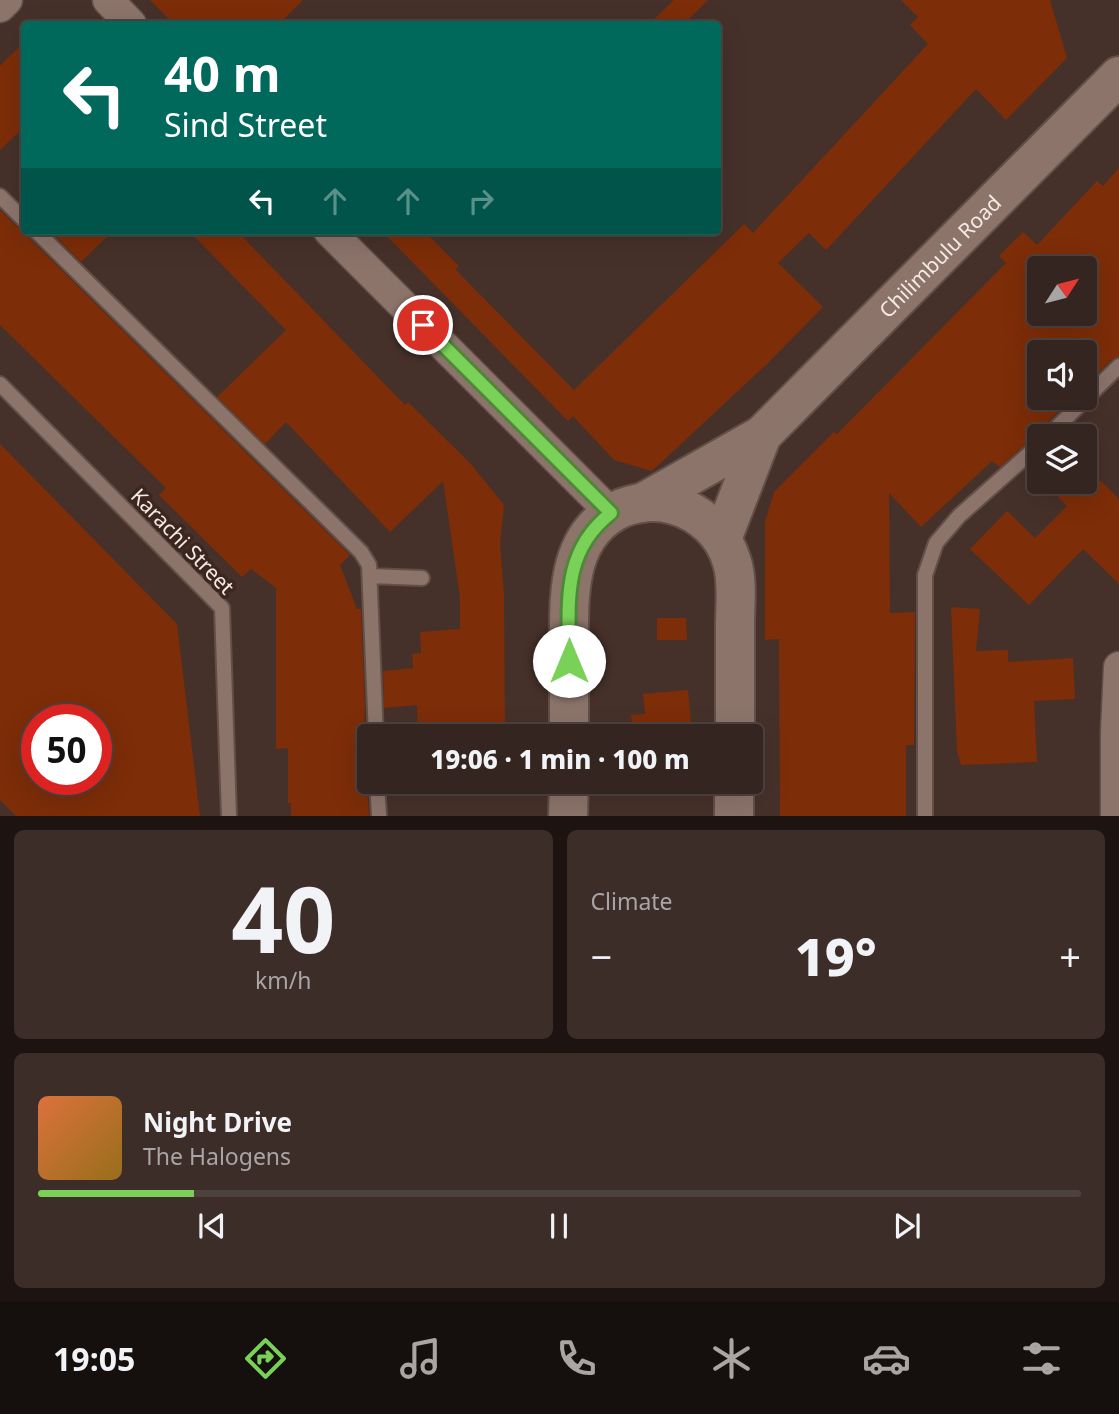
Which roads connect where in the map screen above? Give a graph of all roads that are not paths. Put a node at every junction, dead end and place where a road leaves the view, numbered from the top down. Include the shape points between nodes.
1 (7, 0) edge
2 (108, 0) edge
3 (0, 7) edge
4 (128, 21) edge
5 (1119, 76) edge
6 (0, 196) edge
7 (21, 217) edge
8 (40, 235) edge
9 (333, 235) edge
10 (1119, 366) edge
11 (0, 384) edge
12 (1060, 424) edge
13 (762, 435) junction
14 (1027, 455) edge
15 (627, 508) junction
16 (722, 539) junction
17 (370, 576) junction
18 (422, 578) dead end
19 (1119, 667) edge
20 (376, 724) edge
21 (569, 724) edge
22 (735, 724) edge
23 (378, 794) edge
24 (569, 794) edge
25 (734, 794) edge
26 (229, 816) edge
27 (379, 816) edge
28 (568, 816) edge
29 (734, 816) edge
30 (925, 816) edge
31 (1116, 816) edge

1 - 3 street
2 - 4 street
5 - 13 main road, Chilimbulu Road
6 - 7 lane
8 - 17 lane via 361,552
9 - 15 street
10 - 12 lane
11 - 26 lane, Karachi Street via 222,608
13 - 15 main road, Chilimbulu Road
13 - 16 main road, Chilimbulu Road
14 - 30 lane via 958,516 936,543 925,575
15 - 16 main road via 672,504 701,517
15 - 21 main road, Chilimbulu Road via 598,523 586,538 569,586
16 - 22 main road via 733,562 735,588
17 - 18 lane
17 - 20 lane
19 - 31 street
23 - 27 lane
24 - 28 main road
25 - 29 main road

